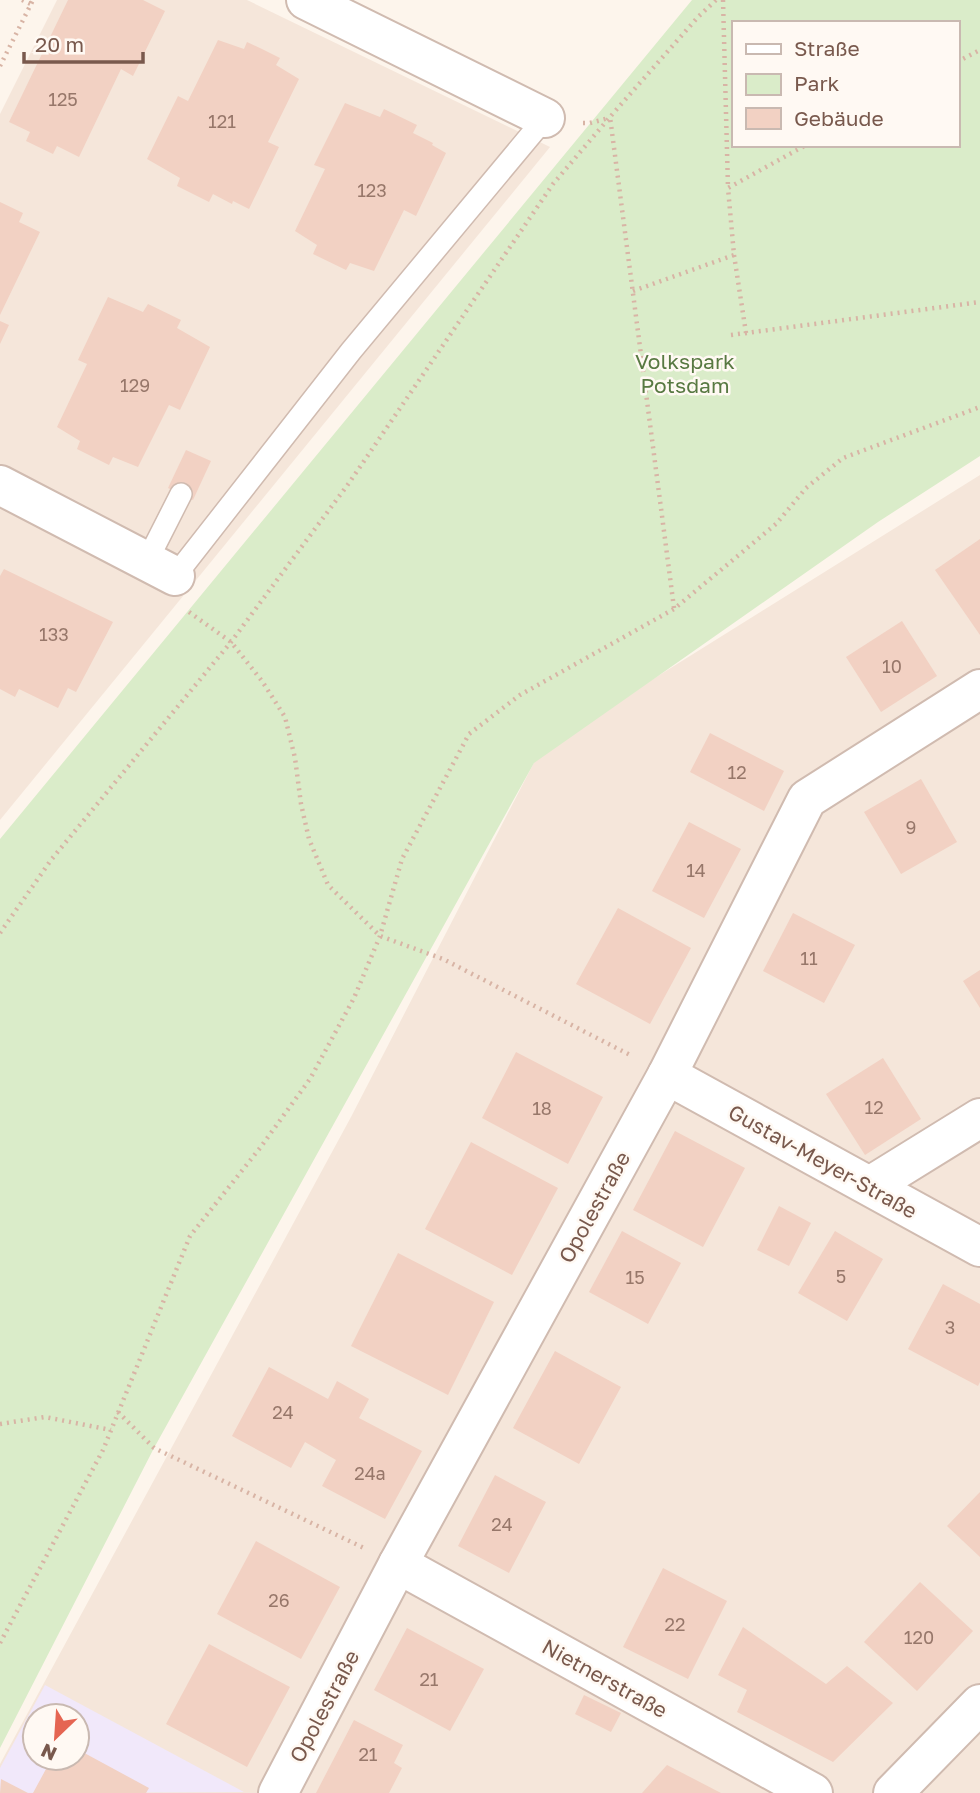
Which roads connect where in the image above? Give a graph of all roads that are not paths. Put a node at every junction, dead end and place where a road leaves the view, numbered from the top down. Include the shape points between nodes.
1 (306, 0) edge
2 (545, 118) joint
3 (0, 485) edge
4 (181, 494) dead end
5 (161, 568) junction
6 (980, 689) edge
7 (667, 1074) junction
8 (980, 1118) edge
9 (870, 1186) junction
10 (980, 1247) edge
11 (398, 1564) junction
12 (980, 1704) edge
13 (278, 1793) edge
14 (813, 1793) edge
15 (893, 1793) edge

1 - 2 street
2 - 5 lane via 351,351
3 - 5 street
4 - 5 lane
6 - 7 street, Opolestraße via 807,799
7 - 9 street, Gustav-Meyer-Straße
7 - 11 street, Opolestraße
8 - 9 street
9 - 10 street, Gustav-Meyer-Straße
11 - 13 street, Opolestraße
11 - 14 street, Nietnerstraße
12 - 15 street

